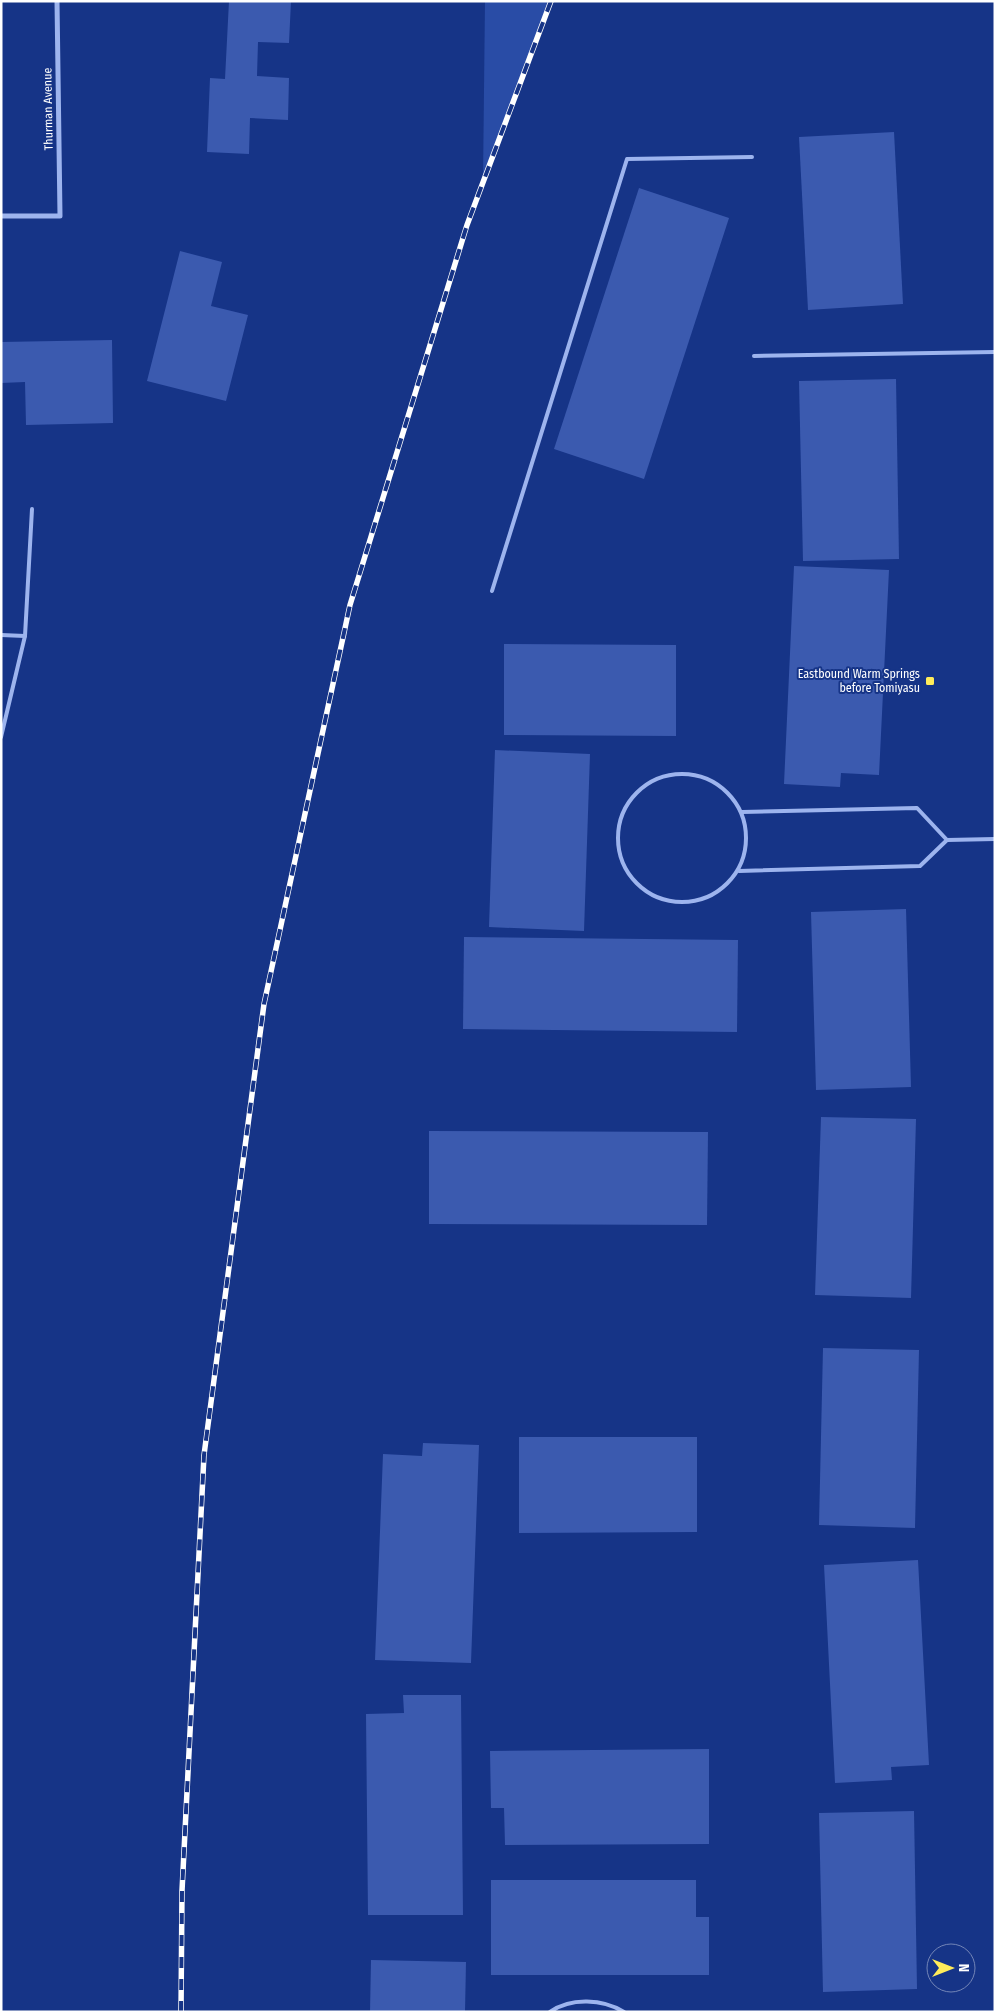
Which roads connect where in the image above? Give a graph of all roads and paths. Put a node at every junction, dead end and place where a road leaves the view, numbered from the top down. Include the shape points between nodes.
1 (56, 1) edge
2 (752, 158) dead end
3 (1, 216) edge
4 (995, 352) edge
5 (754, 356) dead end
6 (32, 510) dead end
7 (492, 591) dead end
8 (1, 635) edge
9 (24, 636) junction
10 (1, 737) edge
11 (742, 812) junction
12 (995, 839) edge
13 (946, 840) junction
14 (739, 871) junction
15 (550, 2012) edge
16 (624, 2012) edge

1 - 3 street, Thurman Avenue via 60,216
2 - 7 lane via 627,159
4 - 5 lane
6 - 9 lane
8 - 9 lane
9 - 10 lane
11 - 13 lane via 918,808
11 - 14 lane via 747,832
11 - 14 lane via 730,795 714,782 696,774 676,773 639,789 626,805 619,824 618,846 625,868 638,886 657,898 678,903 700,900 721,890
12 - 13 lane
13 - 14 lane via 920,866
15 - 16 lane via 577,2002 600,2002

